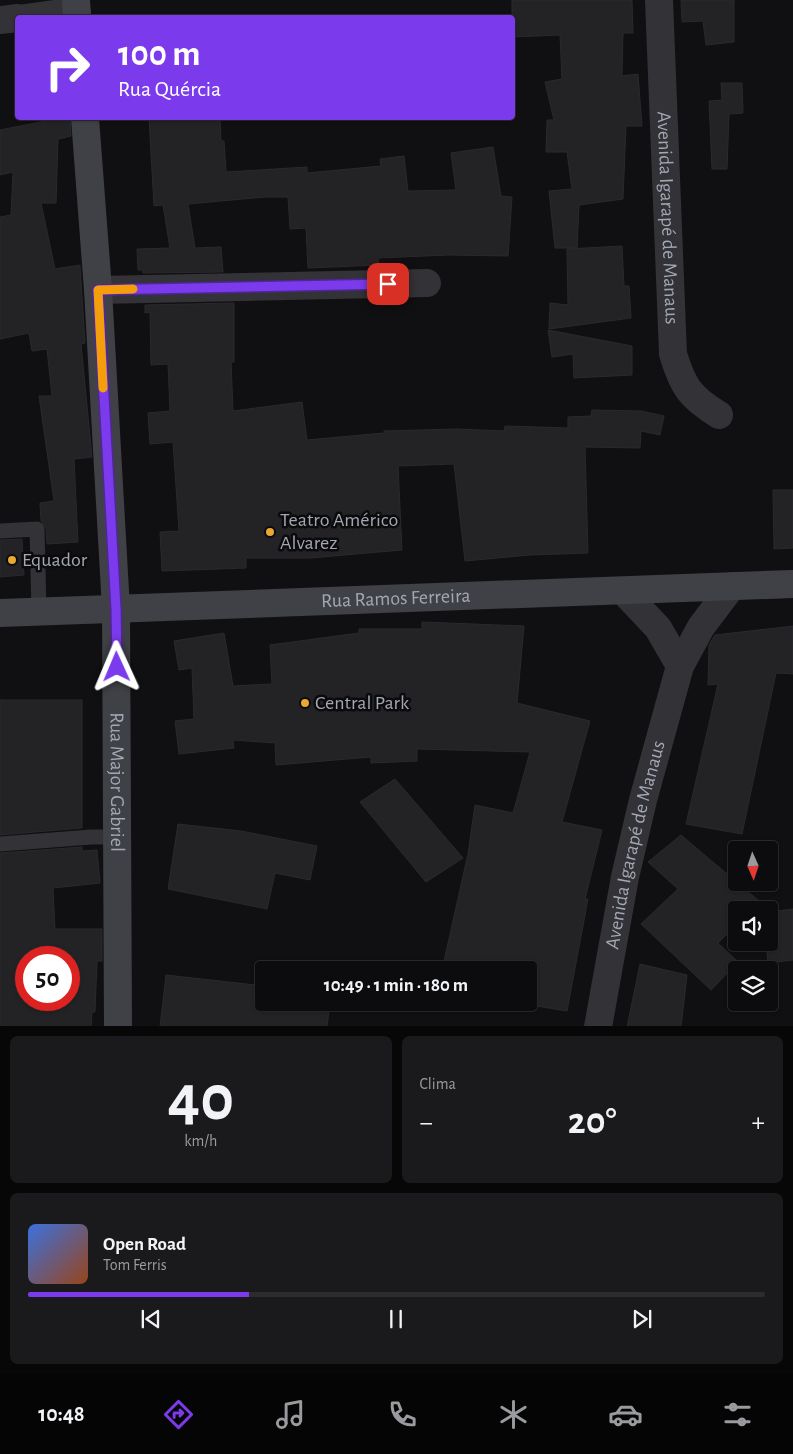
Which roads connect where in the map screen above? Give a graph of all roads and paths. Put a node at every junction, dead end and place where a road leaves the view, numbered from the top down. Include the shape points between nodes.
1 (659, 0) edge
2 (77, 10) edge
3 (44, 15) edge
4 (15, 18) edge
5 (0, 20) edge
6 (85, 120) edge
7 (427, 283) dead end
8 (98, 290) junction
9 (719, 415) dead end
10 (0, 531) edge
11 (793, 584) edge
12 (732, 586) junction
13 (623, 590) junction
14 (116, 609) junction
15 (39, 612) junction
16 (0, 613) edge
17 (680, 666) junction
18 (118, 837) junction
19 (0, 844) edge
20 (118, 1026) edge
21 (598, 1026) edge

1 - 9 street, Avenida Igarapé de Manaus via 673,354 686,389
2 - 3 street
4 - 5 street
6 - 8 main road, Rua Major Gabriel
7 - 8 street
8 - 14 main road, Rua Major Gabriel
10 - 15 lane via 37,529
11 - 12 main road, Rua Ramos Ferreira
12 - 13 main road, Rua Ramos Ferreira
12 - 17 street, Avenida Igarapé de Manaus via 701,627
13 - 14 main road, Rua Ramos Ferreira
13 - 17 street via 658,628
14 - 15 main road, Rua Ramos Ferreira
14 - 18 main road, Rua Major Gabriel
15 - 16 main road, Rua Ramos Ferreira
17 - 21 street, Avenida Igarapé de Manaus via 625,877
18 - 19 lane via 91,836
18 - 20 main road, Rua Major Gabriel

